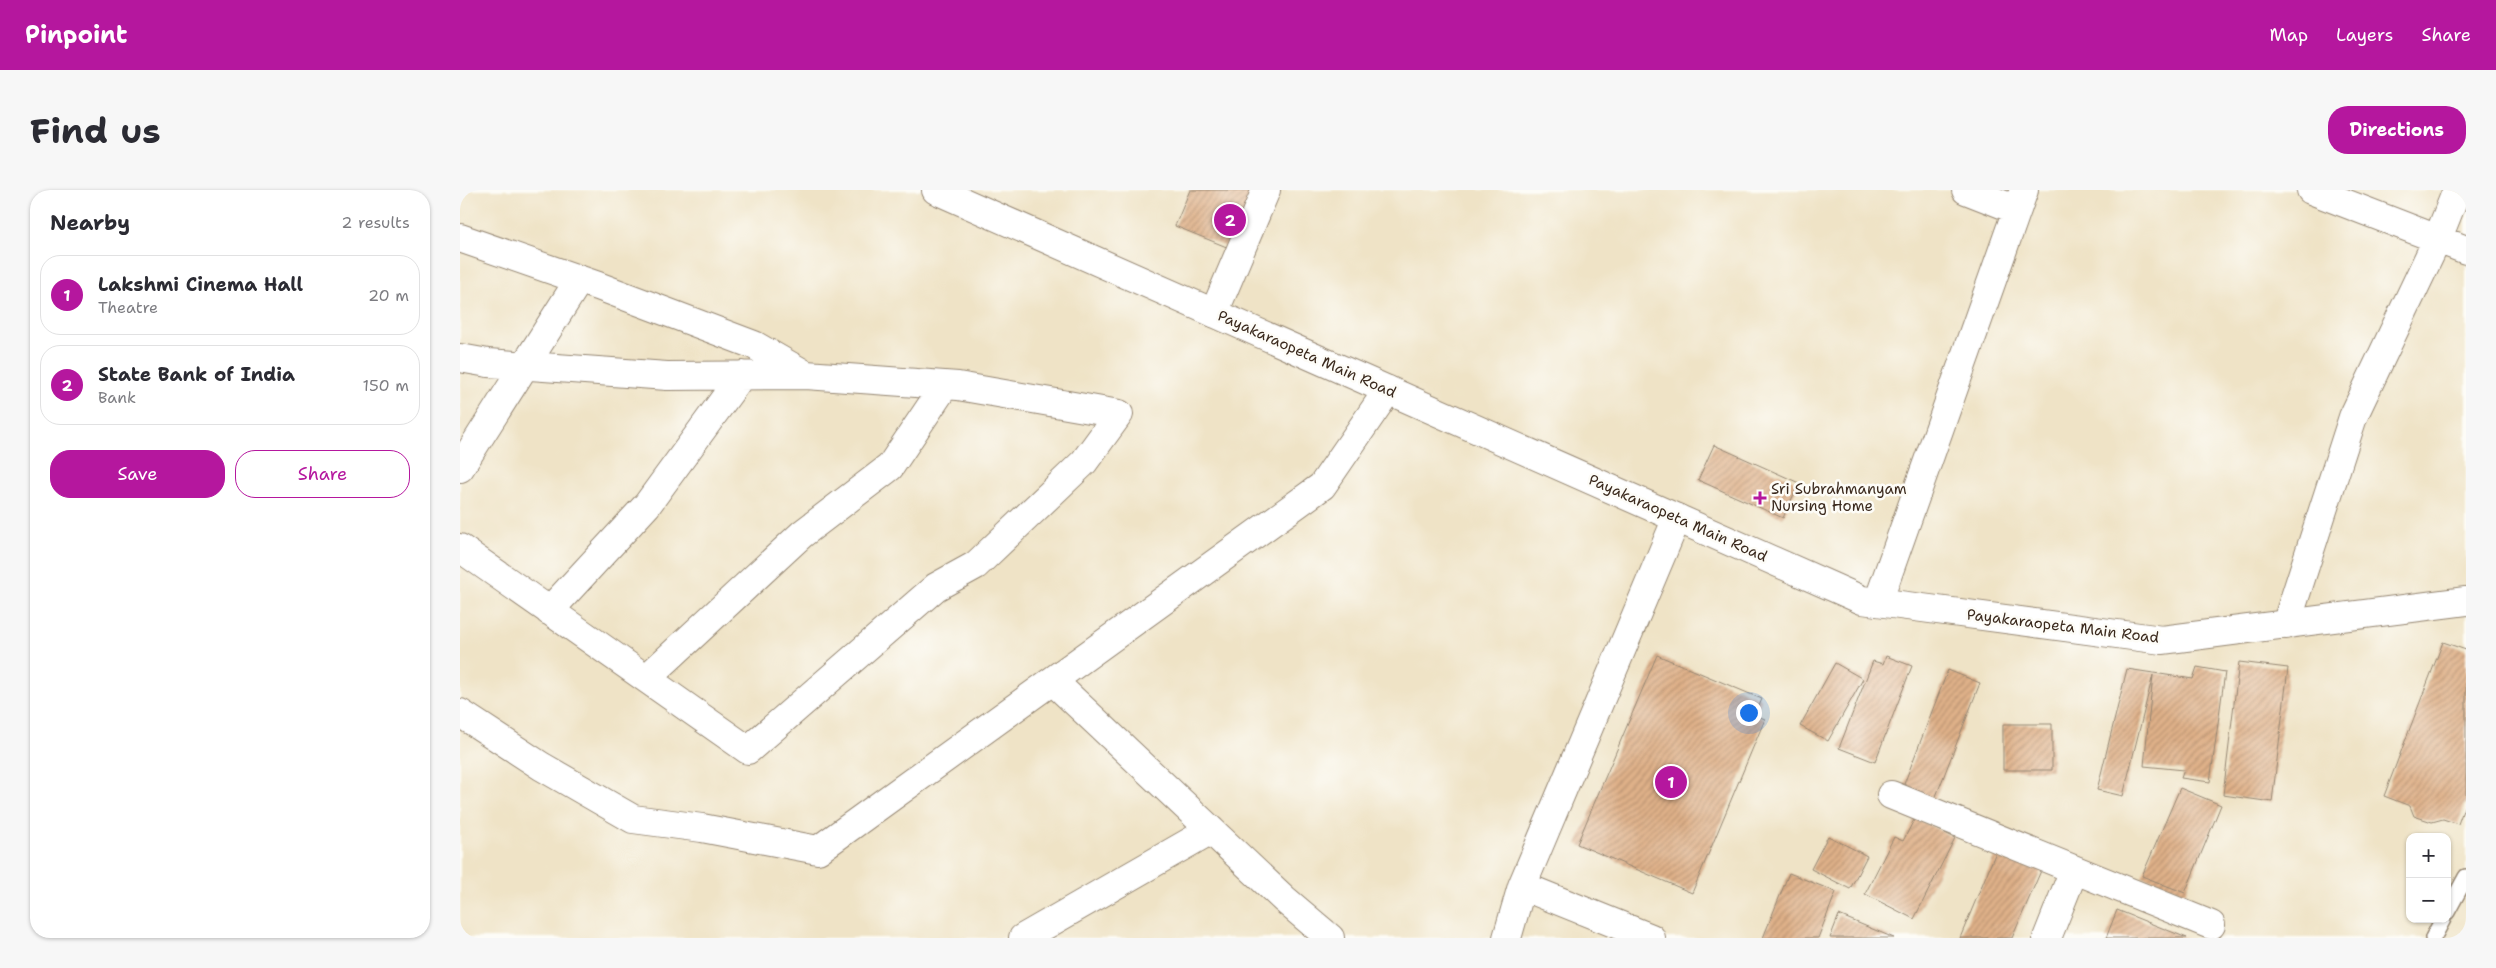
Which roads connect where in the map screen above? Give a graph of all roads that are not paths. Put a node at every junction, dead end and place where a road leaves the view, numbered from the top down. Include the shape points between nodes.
1 (936, 190) edge
2 (1266, 190) edge
3 (1966, 190) edge
4 (2311, 190) edge
5 (2457, 190) edge
6 (2020, 200) edge
7 (460, 238) edge
8 (2438, 238) junction
9 (2466, 250) edge
10 (579, 280) junction
11 (1214, 313) junction
12 (460, 358) edge
13 (526, 366) junction
14 (742, 375) junction
15 (806, 375) junction
16 (945, 384) junction
17 (1388, 390) junction
18 (460, 468) edge
19 (1677, 518) junction
20 (460, 548) edge
21 (2466, 601) edge
22 (1878, 602) junction
23 (549, 611) junction
24 (2286, 625) junction
25 (647, 678) junction
26 (1053, 681) junction
27 (460, 713) edge
28 (1891, 795) dead end
29 (1211, 830) junction
30 (2074, 870) junction
31 (2466, 877) edge
32 (1522, 886) junction
33 (2451, 905) edge
34 (2442, 923) edge
35 (2211, 925) dead end
36 (1023, 938) edge
37 (1330, 938) edge
38 (1507, 938) edge
39 (1651, 938) edge
40 (2047, 938) edge
41 (2434, 938) edge

1 - 11 street, Payakaraopeta Main Road
2 - 11 street
3 - 6 street
4 - 8 street
5 - 8 street
6 - 22 street
7 - 10 street
8 - 9 street
8 - 24 street via 2354,418
10 - 13 street
10 - 15 street via 754,345
11 - 17 street, Payakaraopeta Main Road
12 - 13 street
13 - 14 street via 667,376
13 - 18 street
14 - 15 street
14 - 23 street via 647,505
15 - 16 street
16 - 25 street via 890,467 802,534
16 - 25 street via 1119,414 1084,462 976,565 936,586 748,750
17 - 19 street, Payakaraopeta Main Road
17 - 26 street via 1322,486
19 - 22 street, Payakaraopeta Main Road via 1862,600
19 - 32 street
20 - 23 street
21 - 24 street, Payakaraopeta Main Road
22 - 24 street, Payakaraopeta Main Road via 2162,640
23 - 25 street
26 - 27 street via 818,850 634,819 541,766
26 - 29 street
28 - 30 street
29 - 36 street
29 - 37 street
30 - 35 street
30 - 40 street
31 - 33 lane
32 - 38 street
32 - 39 street
34 - 41 lane

